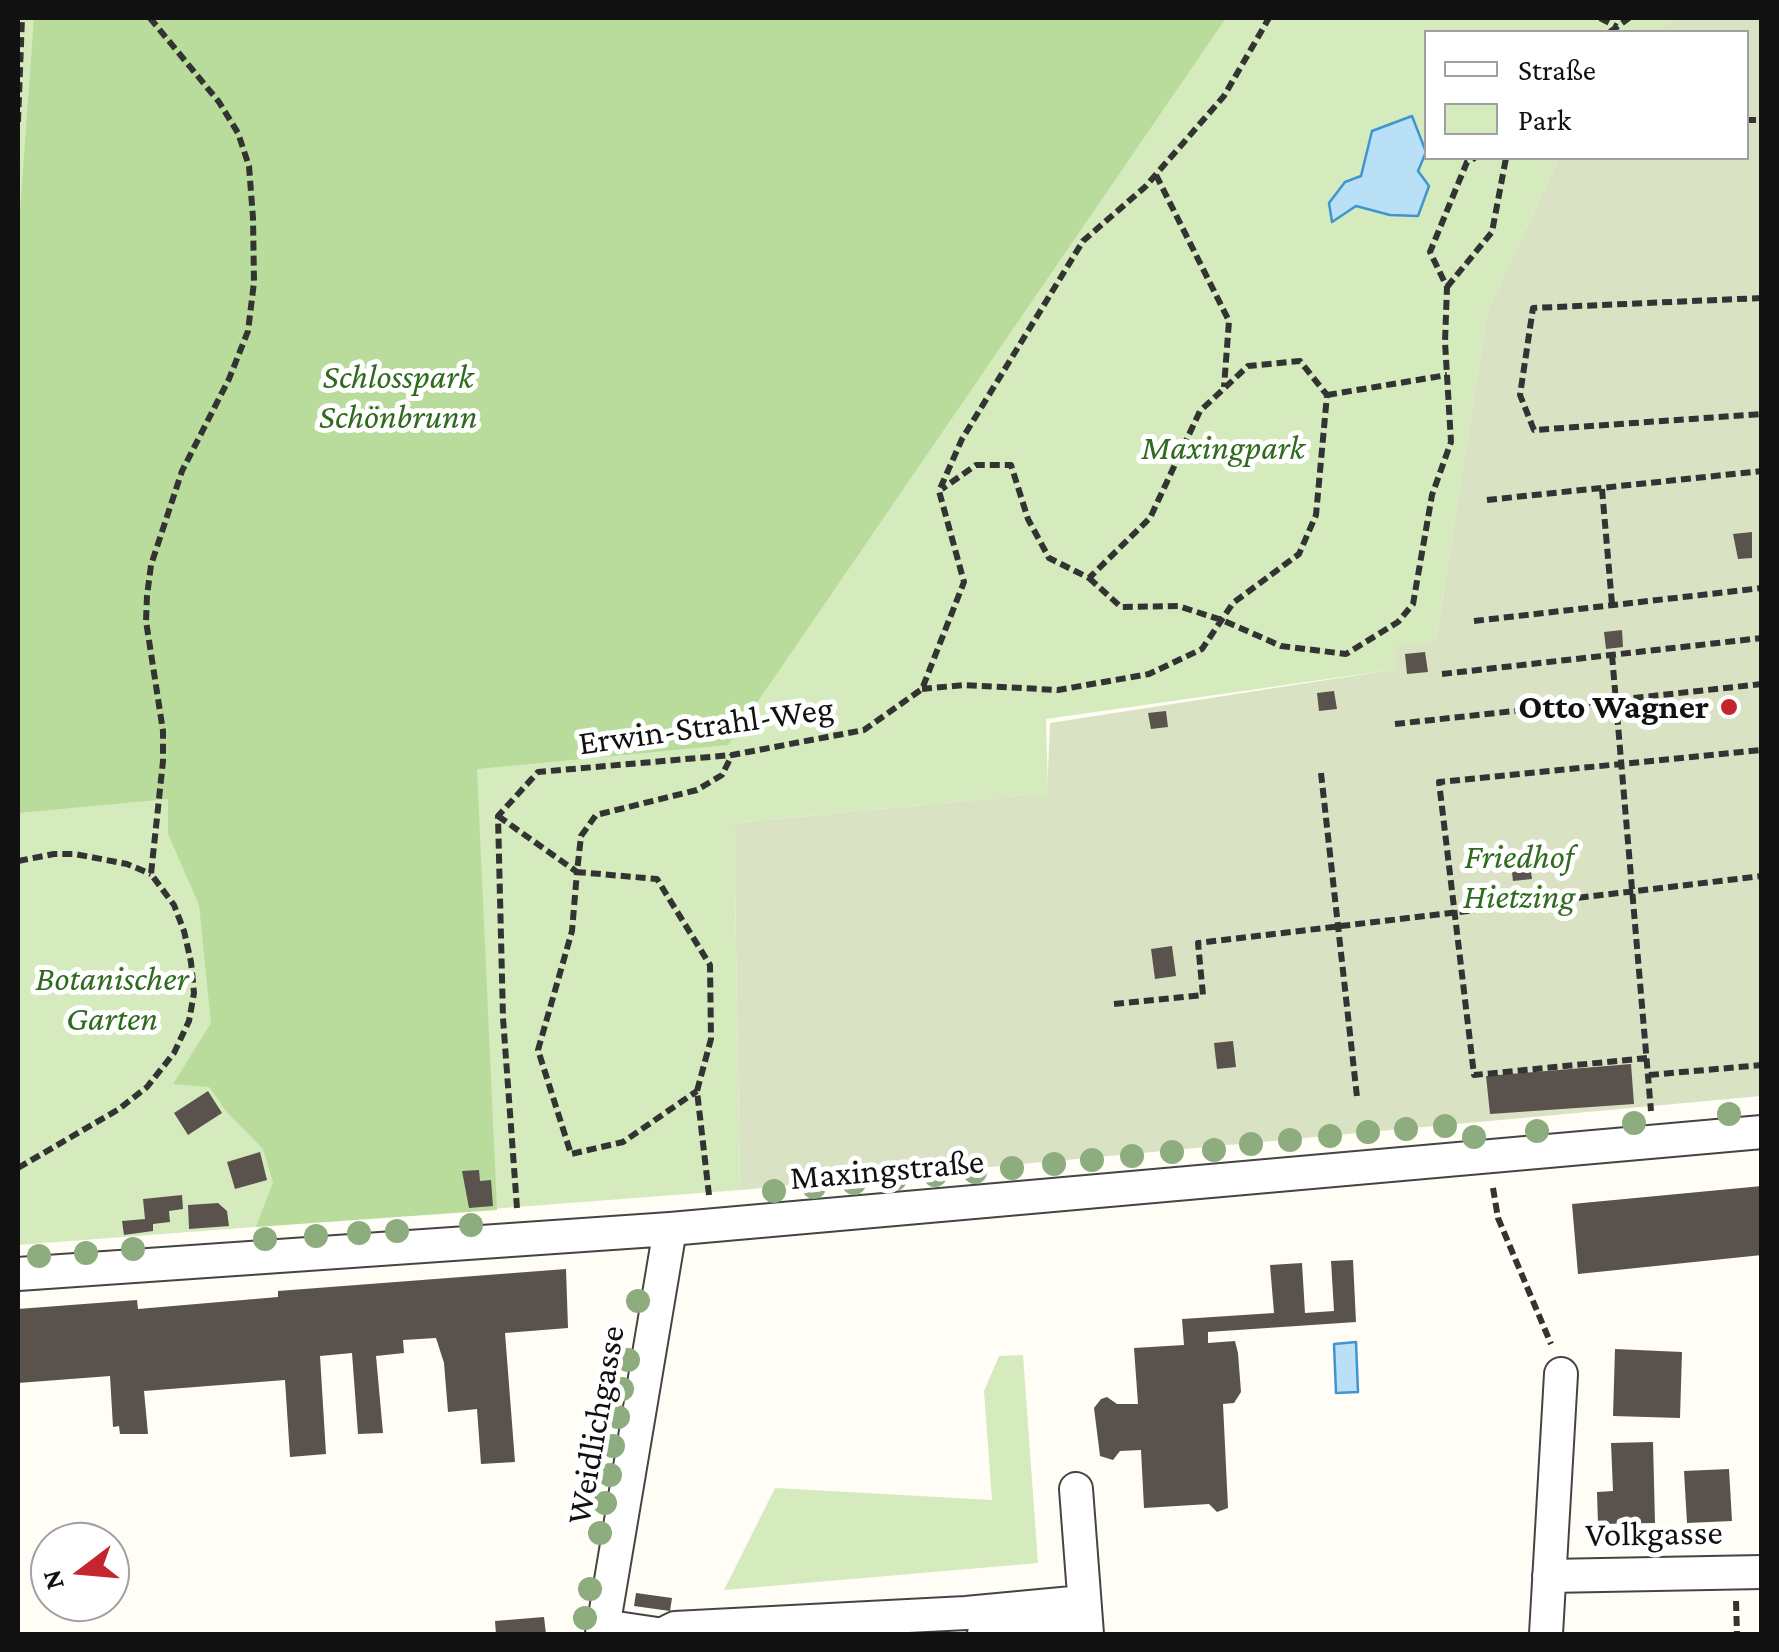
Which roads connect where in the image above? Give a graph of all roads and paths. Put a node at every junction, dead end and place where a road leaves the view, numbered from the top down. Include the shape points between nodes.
1 (22, 18) edge
2 (150, 18) edge
3 (1268, 18) edge
4 (1600, 18) edge
5 (1629, 18) edge
6 (1618, 26) junction
7 (1613, 30) edge
8 (18, 122) edge
9 (1471, 160) edge
10 (1506, 160) edge
11 (1156, 176) junction
12 (1447, 287) junction
13 (1762, 298) edge
14 (1447, 375) junction
15 (1224, 388) junction
16 (1326, 395) junction
17 (1762, 414) edge
18 (1762, 472) edge
19 (1602, 489) junction
20 (938, 491) junction
21 (1487, 500) dead end
22 (1089, 578) junction
23 (1762, 588) edge
24 (1612, 604) junction
25 (1222, 620) junction
26 (1474, 620) dead end
27 (1762, 638) edge
28 (1612, 655) junction
29 (1442, 674) dead end
30 (1762, 684) edge
31 (922, 688) junction
32 (1616, 699) junction
33 (1394, 724) dead end
34 (1762, 750) edge
35 (732, 755) junction
36 (1623, 763) junction
37 (1321, 773) dead end
38 (498, 816) junction
39 (18, 861) edge
40 (577, 872) junction
41 (151, 874) junction
42 (1762, 876) edge
43 (1633, 892) junction
44 (1453, 912) junction
45 (1340, 926) junction
46 (1114, 1004) dead end
47 (1647, 1058) junction
48 (1762, 1065) edge
49 (1649, 1075) junction
50 (697, 1091) junction
51 (1358, 1096) dead end
52 (1762, 1132) edge
53 (1652, 1142) junction
54 (18, 1168) edge
55 (1493, 1188) dead end
56 (715, 1225) junction
57 (670, 1229) junction
58 (520, 1241) junction
59 (18, 1274) edge
60 (1561, 1374) joint
61 (1076, 1489) dead end
62 (1762, 1572) edge
63 (1549, 1576) junction
64 (1736, 1614) dead end
65 (1086, 1622) edge
66 (603, 1630) edge
67 (660, 1634) edge
68 (984, 1634) edge
69 (1546, 1634) edge
70 (1736, 1634) edge

1 - 8 path
2 - 41 path via 238,133 249,166 254,282 248,332 182,471 152,564 146,621 163,761
3 - 11 path via 1224,96
4 - 6 path
5 - 6 path
6 - 7 path
9 - 12 path via 1430,252
10 - 12 path via 1492,232
11 - 15 path via 1228,321
11 - 20 path via 1083,241 962,439
12 - 14 path
13 - 17 path via 1533,308 1520,395 1534,430
14 - 16 path
14 - 25 path via 1451,442 1432,495 1413,604 1398,622 1346,654 1281,646
15 - 16 path via 1248,366 1300,361
15 - 22 path via 1200,411 1150,518
16 - 25 path via 1316,516 1299,554 1233,603
18 - 19 path
19 - 21 path
19 - 24 path
20 - 22 path via 976,465 1011,465 1049,558
20 - 31 path via 964,582
22 - 25 path via 1121,608 1178,606
23 - 24 path
24 - 26 path
25 - 31 path via 1202,648 1149,674 1058,690
27 - 28 path
28 - 29 path
28 - 32 path
30 - 32 path
31 - 35 path, Erwin-Strahl-Weg via 864,730
32 - 33 path
32 - 36 path
34 - 36 path
35 - 38 path, Erwin-Strahl-Weg via 538,772
35 - 40 path via 722,775 697,790 596,815 580,836
36 - 43 path
36 - 44 path via 1439,782
37 - 45 path
38 - 40 path
38 - 58 path via 503,1018
39 - 41 path via 75,854
40 - 50 path via 657,879 710,965 711,1039
40 - 50 path via 572,931 538,1050 571,1154 623,1142
41 - 54 path via 184,931 192,962 190,1020 147,1087
42 - 43 path
43 - 44 path
43 - 47 path
44 - 45 path
44 - 47 path via 1474,1074
45 - 46 path via 1198,942 1203,994
45 - 51 path
47 - 49 path
48 - 49 path
49 - 53 path
50 - 56 path
52 - 53 street, Maxingstraße
53 - 56 street, Maxingstraße
55 - 60 path via 1498,1218
56 - 57 street, Maxingstraße
57 - 58 street, Maxingstraße
57 - 66 street, Weidlichgasse
58 - 59 street, Maxingstraße
60 - 63 street
61 - 65 street
62 - 63 street, Volkgasse
63 - 69 street
64 - 70 path
65 - 67 street via 966,1613
65 - 68 street
66 - 67 street

